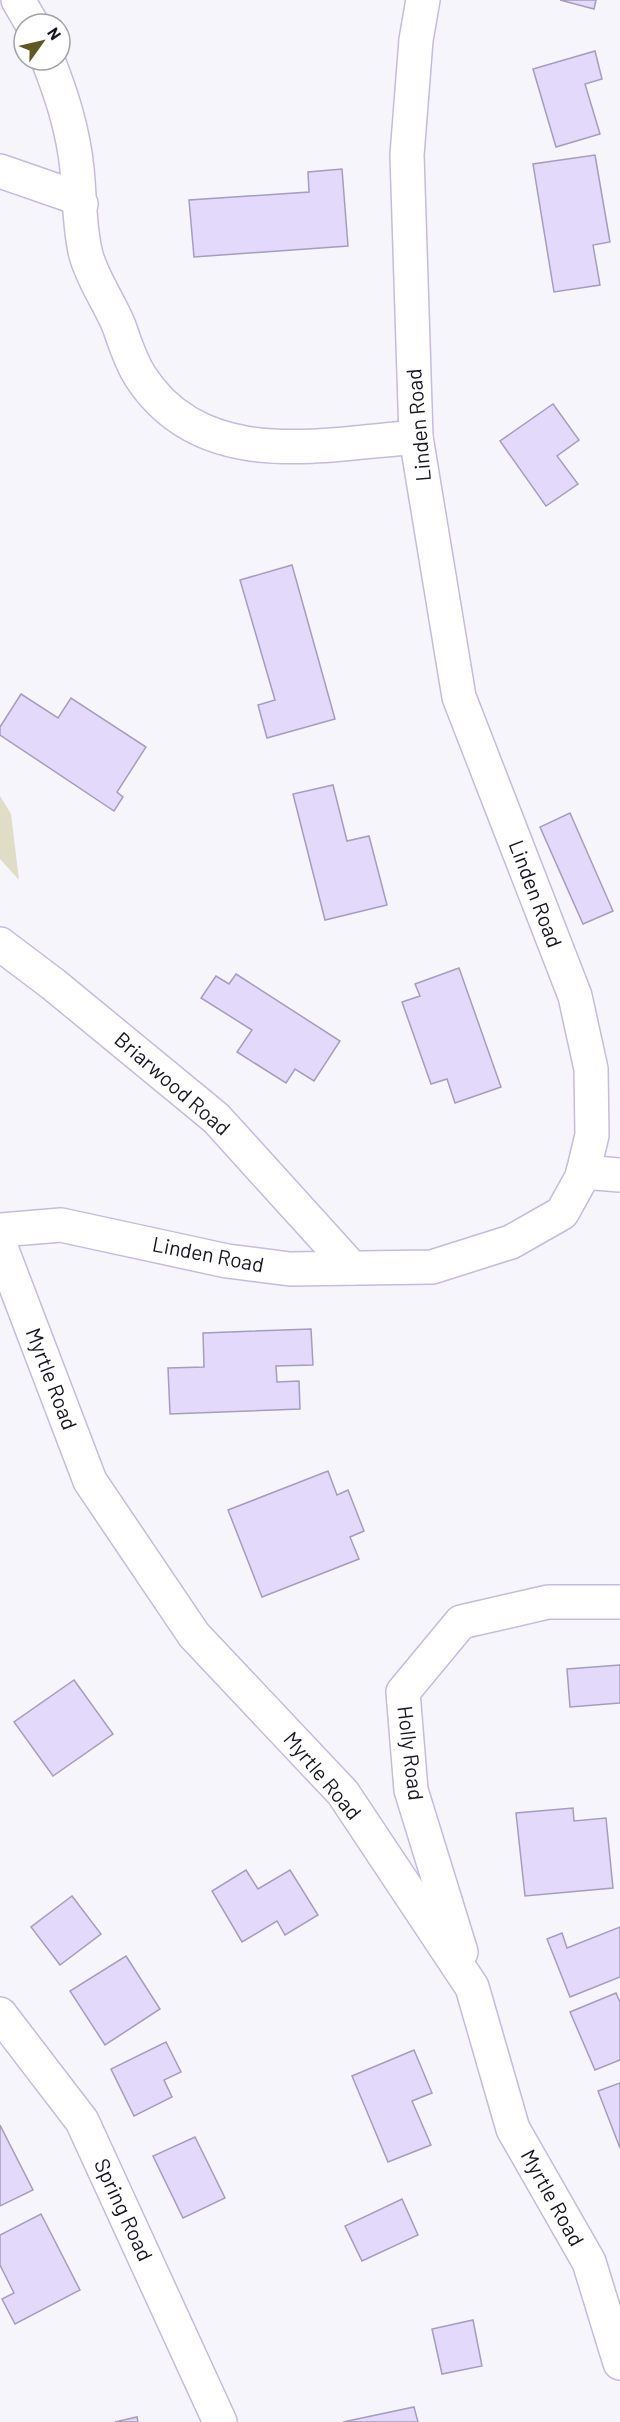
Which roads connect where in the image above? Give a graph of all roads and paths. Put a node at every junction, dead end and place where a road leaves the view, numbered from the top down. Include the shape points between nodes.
1 (423, 0) edge
2 (53, 72) edge
3 (0, 171) edge
4 (81, 204) junction
5 (416, 437) junction
6 (0, 944) edge
7 (583, 1173) junction
8 (620, 1175) edge
9 (0, 1230) edge
10 (0, 1245) edge
11 (352, 1268) junction
12 (620, 1602) edge
13 (472, 1987) junction
14 (0, 2014) edge
15 (620, 2363) edge
16 (220, 2422) edge

1 - 5 street, Linden Road via 407,154
2 - 4 street via 73,139
3 - 4 street via 75,197
4 - 5 street via 87,256 125,347 141,377 169,410 184,421 225,440 258,447
5 - 7 street, Linden Road via 459,697 575,996 591,1069 592,1135
6 - 11 street, Briarwood Road via 216,1118
7 - 8 street
7 - 11 street, Linden Road via 562,1213 512,1242 432,1267
9 - 11 street, Linden Road via 61,1225 227,1261 290,1269
10 - 13 street, Myrtle Road via 90,1481 194,1635 343,1793
12 - 13 street, Holly Road via 548,1602 461,1622 403,1692 411,1790
13 - 15 street, Myrtle Road via 513,2129 589,2262
14 - 16 street, Spring Road via 82,2121

